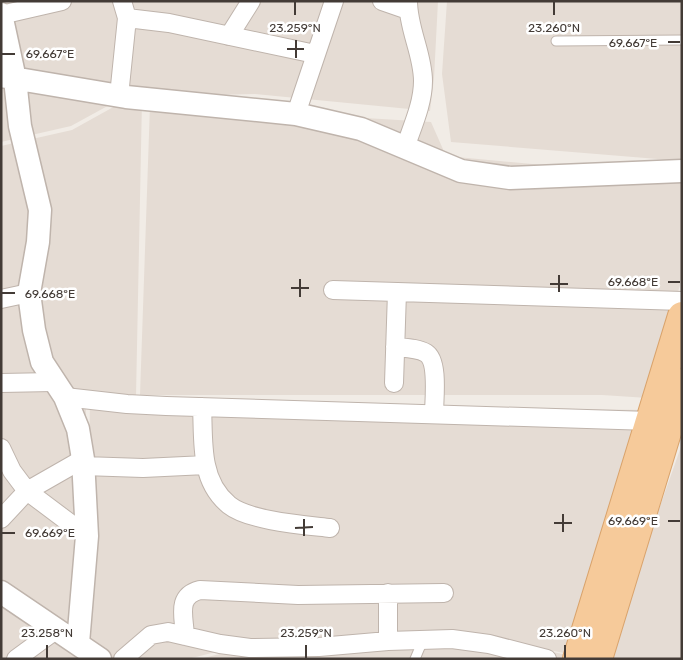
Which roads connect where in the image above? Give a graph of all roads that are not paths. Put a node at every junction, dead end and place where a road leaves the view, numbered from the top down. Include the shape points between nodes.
1 (62, 1) edge
2 (251, 1) edge
3 (334, 1) edge
4 (382, 1) edge
5 (408, 6) edge
6 (125, 10) edge
7 (2, 20) edge
8 (229, 36) junction
9 (682, 40) edge
10 (556, 41) dead end
11 (316, 54) junction
12 (8, 77) edge
13 (119, 96) junction
14 (296, 114) junction
15 (405, 148) junction
16 (682, 171) edge
17 (333, 290) dead end
18 (397, 292) junction
19 (29, 293) junction
20 (1, 299) edge
21 (682, 301) edge
22 (682, 316) edge
23 (395, 347) junction
24 (1, 383) edge
25 (394, 383) dead end
26 (682, 383) edge
27 (59, 389) junction
28 (202, 407) junction
29 (434, 414) junction
30 (650, 421) junction
31 (1, 448) edge
32 (83, 463) junction
33 (206, 465) junction
34 (6, 470) edge
35 (27, 491) junction
36 (1, 519) edge
37 (330, 528) dead end
38 (87, 536) junction
39 (1, 592) edge
40 (388, 594) junction
41 (444, 594) dead end
42 (57, 629) junction
43 (185, 636) junction
44 (423, 640) junction
45 (388, 641) junction
46 (92, 654) edge
47 (16, 659) edge
48 (123, 659) edge
49 (415, 659) edge
50 (546, 659) edge
51 (577, 659) edge
52 (598, 659) edge

1 - 7 street
2 - 8 street
3 - 11 street
4 - 5 street
5 - 15 street via 423,82 421,100
6 - 8 street
6 - 13 street
7 - 12 street
8 - 11 street
9 - 10 lane
11 - 14 street
12 - 13 street
12 - 19 street via 40,210
13 - 14 street
14 - 15 street via 360,129
15 - 16 street via 461,171 510,178
17 - 18 street
18 - 21 street
18 - 23 street
19 - 20 street
19 - 27 street via 42,362
22 - 30 main road
23 - 25 street
23 - 29 street via 428,354 435,376
24 - 27 street
26 - 52 main road
27 - 28 street via 127,404
27 - 32 street via 78,430
28 - 29 street
28 - 33 street
29 - 30 street
30 - 51 main road
31 - 34 street
32 - 33 street via 143,468
32 - 35 street
32 - 38 street
33 - 37 street via 214,488 230,506 245,514
34 - 35 street
35 - 36 street
35 - 38 street
38 - 46 street
39 - 42 street
40 - 41 street
40 - 43 street via 298,595 200,590 185,599
40 - 45 street
42 - 46 street
42 - 47 street
43 - 45 street via 250,648
43 - 48 street via 168,632 151,635
44 - 45 street
44 - 49 lane
44 - 50 street via 452,638

